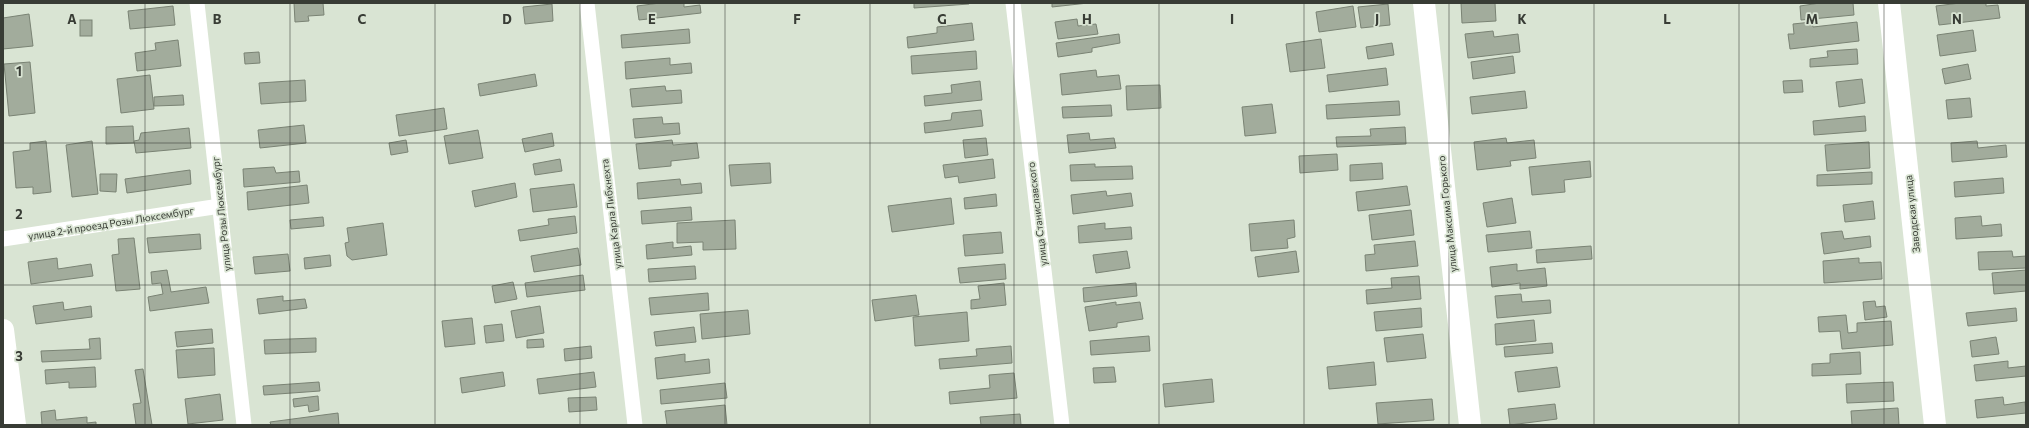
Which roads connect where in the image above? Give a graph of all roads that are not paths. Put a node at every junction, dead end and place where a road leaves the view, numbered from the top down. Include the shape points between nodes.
1 (197, 3) edge
2 (587, 3) edge
3 (1013, 3) edge
4 (1424, 3) edge
5 (1889, 3) edge
6 (220, 206) junction
7 (3, 239) edge
8 (3, 330) edge
9 (15, 425) edge
10 (244, 425) edge
11 (635, 425) edge
12 (1062, 425) edge
13 (1470, 425) edge
14 (1935, 425) edge

1 - 6 street, улица Розы Люксембург
2 - 11 street, улица Карла Либкнехта
3 - 12 street, улица Станиславского
4 - 13 main road, улица Максима Горького
5 - 14 main road, Заводская улица
6 - 7 street, улица 2-й проезд Розы Люксембург
6 - 10 street, улица Розы Люксембург
8 - 9 main road

